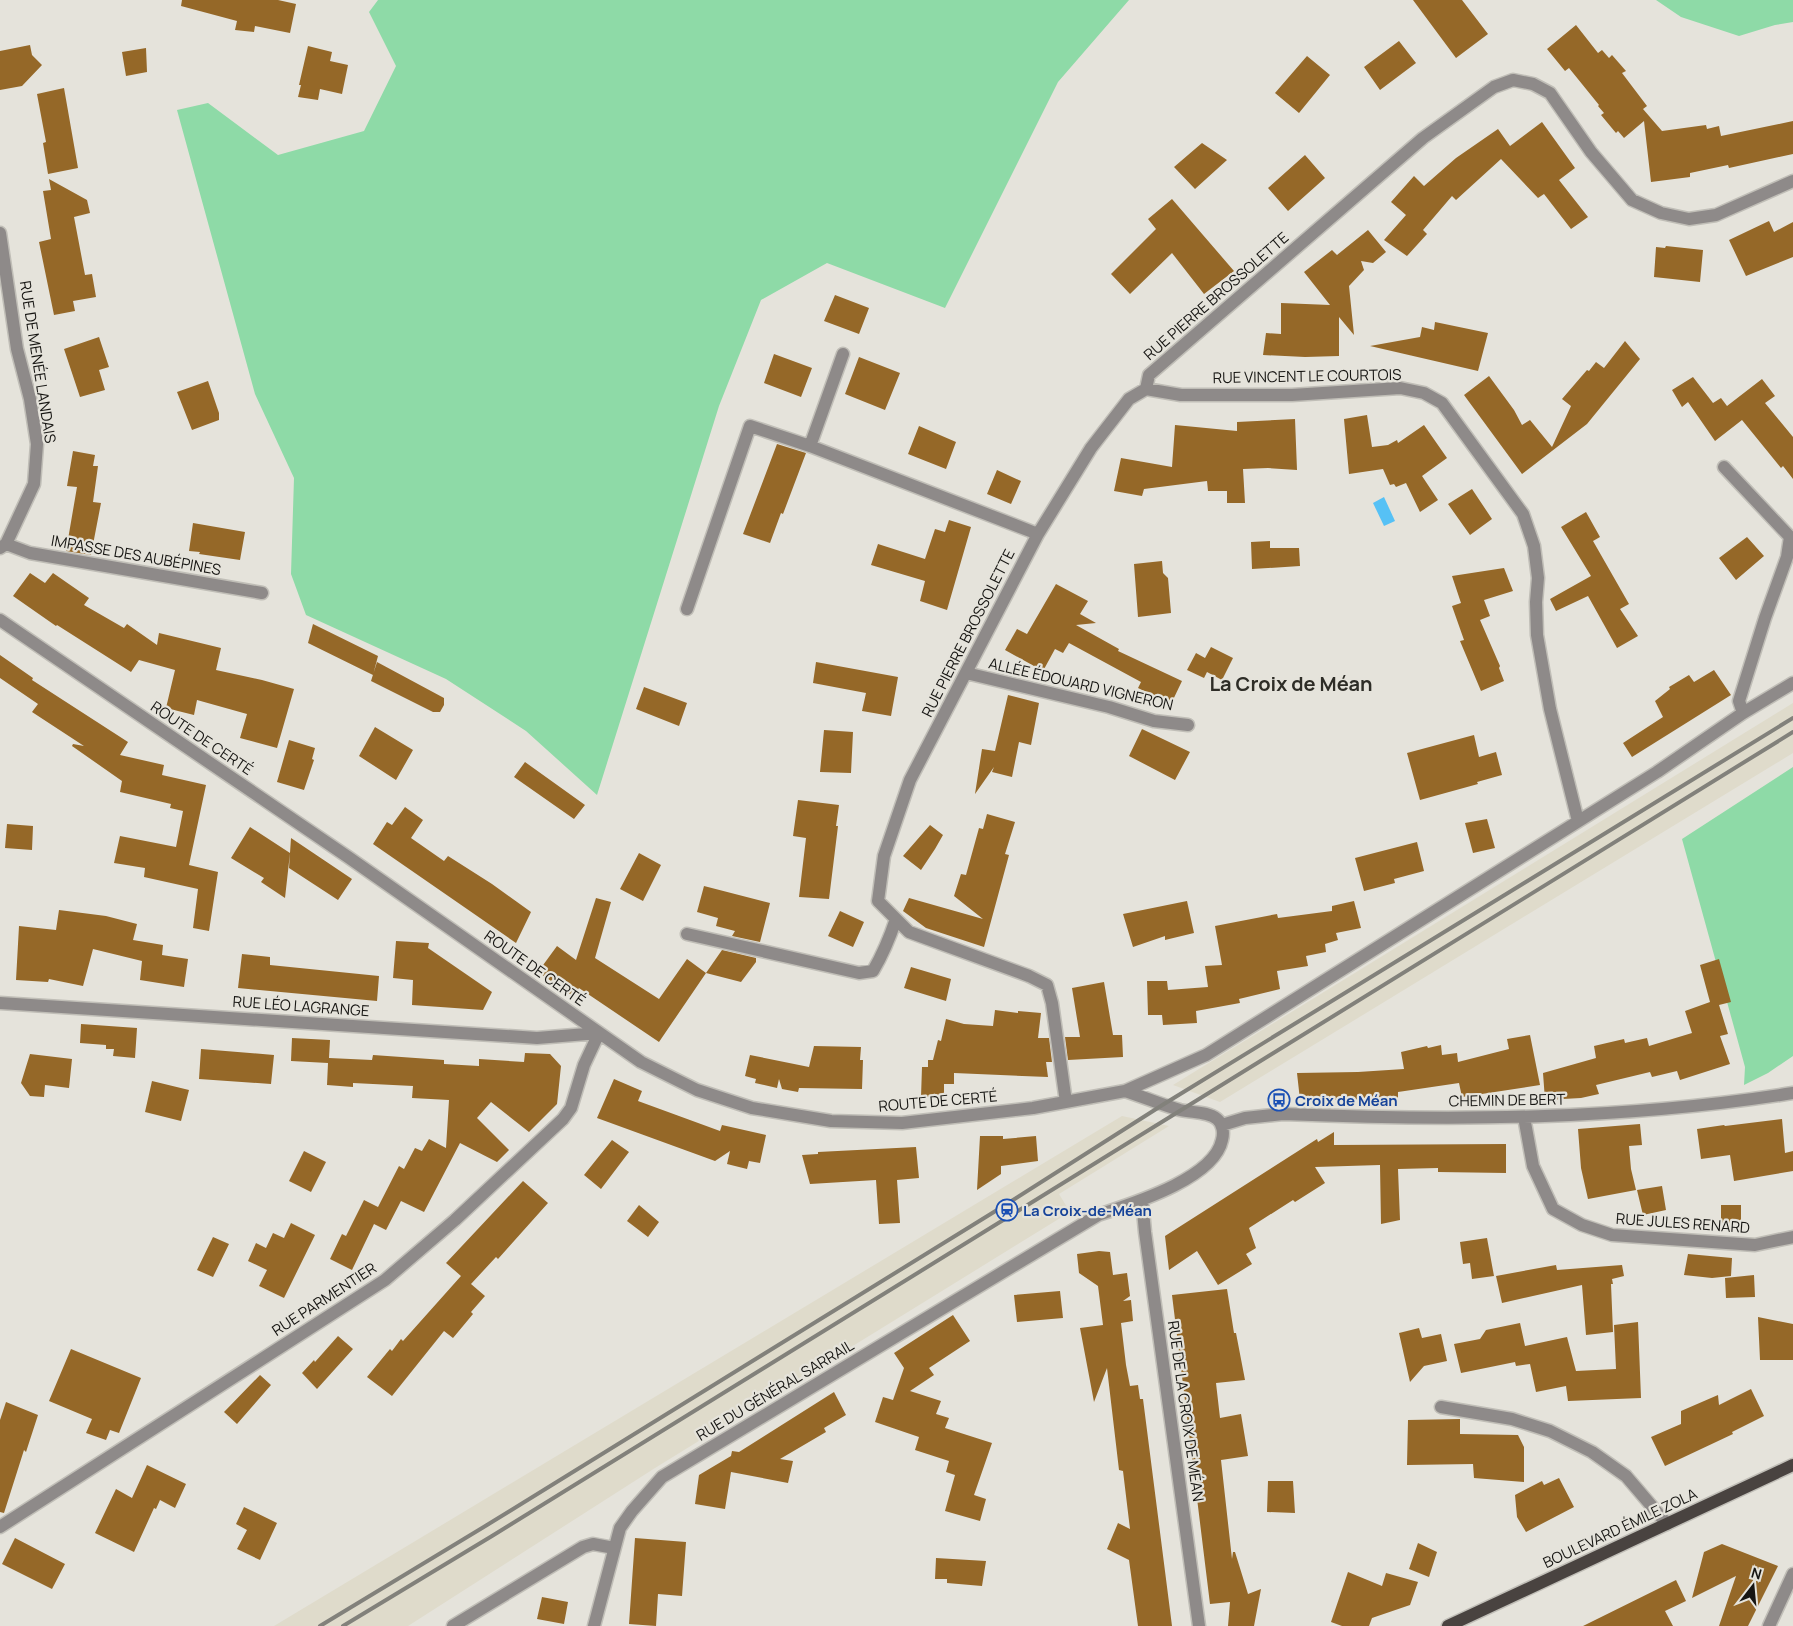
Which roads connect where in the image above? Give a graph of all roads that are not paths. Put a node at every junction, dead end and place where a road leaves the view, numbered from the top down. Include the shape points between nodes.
1 (1793, 181) edge
2 (0, 233) edge
3 (843, 354) dead end
4 (1146, 389) junction
5 (810, 446) junction
6 (1724, 466) dead end
7 (1038, 534) junction
8 (3, 546) edge
9 (262, 593) dead end
10 (687, 609) dead end
11 (0, 620) edge
12 (966, 673) junction
13 (1793, 683) edge
14 (1743, 713) junction
15 (1188, 724) dead end
16 (1576, 815) junction
17 (896, 919) junction
18 (687, 934) dead end
19 (0, 1003) edge
20 (599, 1033) junction
21 (1125, 1091) junction
22 (1793, 1093) edge
23 (1066, 1102) junction
24 (1524, 1117) junction
25 (1222, 1125) junction
26 (1142, 1200) junction
27 (1793, 1237) edge
28 (1441, 1407) dead end
29 (1793, 1465) edge
30 (1667, 1524) junction
31 (0, 1527) edge
32 (614, 1548) junction
33 (1793, 1574) edge
34 (453, 1626) edge
35 (594, 1626) edge
36 (1199, 1626) edge
37 (1448, 1626) edge
38 (1768, 1626) edge

1 - 4 street, RUE PIERRE BROSSOLETTE via 1716,215 1689,219 1662,213 1632,200 1591,152 1550,93 1533,84 1513,80 1494,87 1423,138 1149,376
2 - 8 street, RUE DE MENÉE LANDAIS via 17,348 38,444 34,484
3 - 5 street
4 - 7 street, RUE PIERRE BROSSOLETTE via 1129,399 1090,448
4 - 16 street, RUE VINCENT LE COURTOIS via 1190,395 1292,395 1400,388 1424,392 1442,403 1523,514 1534,546 1538,578 1537,635 1550,709
5 - 7 street
5 - 10 street via 750,426
6 - 14 street via 1790,537 1787,557 1739,701
7 - 12 street, RUE PIERRE BROSSOLETTE
8 - 9 street, IMPASSE DES AUBÉPINES
11 - 20 street, ROUTE DE CERTÉ
12 - 15 street, ALLÉE ÉDOUARD VIGNERON via 1109,707 1154,722
12 - 17 street, RUE PIERRE BROSSOLETTE via 910,780 884,856 878,901
13 - 14 street, ROUTE DE CERTÉ
14 - 16 street, ROUTE DE CERTÉ via 1657,772
16 - 21 street, ROUTE DE CERTÉ via 1206,1055
17 - 18 street via 891,936 872,971 859,973
17 - 23 street, RUE PIERRE BROSSOLETTE via 909,932 1047,985
19 - 20 street, RUE LÉO LAGRANGE via 537,1038
20 - 23 street, ROUTE DE CERTÉ via 641,1062 697,1090 752,1108 831,1121 902,1123
20 - 31 street, RUE PARMENTIER via 584,1065 571,1108 563,1119 385,1280
21 - 23 street, ROUTE DE CERTÉ
21 - 25 street via 1181,1110 1206,1114
22 - 24 street, CHEMIN DE BERT via 1623,1112
24 - 25 street, CHEMIN DE BERT via 1283,1114 1245,1118
24 - 27 street, RUE JULES RENARD via 1533,1166 1553,1209 1582,1225 1612,1235 1755,1245
25 - 26 street, RUE DU GÉNÉRAL SARRAIL via 1220,1149 1208,1164 1177,1184
26 - 32 street, RUE DU GÉNÉRAL SARRAIL via 1098,1215 662,1477 624,1522
26 - 36 street, RUE DE LA CROIX DE MÉAN
28 - 30 street via 1512,1420 1550,1431 1592,1452 1626,1476
29 - 30 main road, BOULEVARD ÉMILE ZOLA
30 - 37 main road, BOULEVARD ÉMILE ZOLA
32 - 34 street via 593,1544 583,1547
32 - 35 street, RUE DU GÉNÉRAL SARRAIL
33 - 38 street

